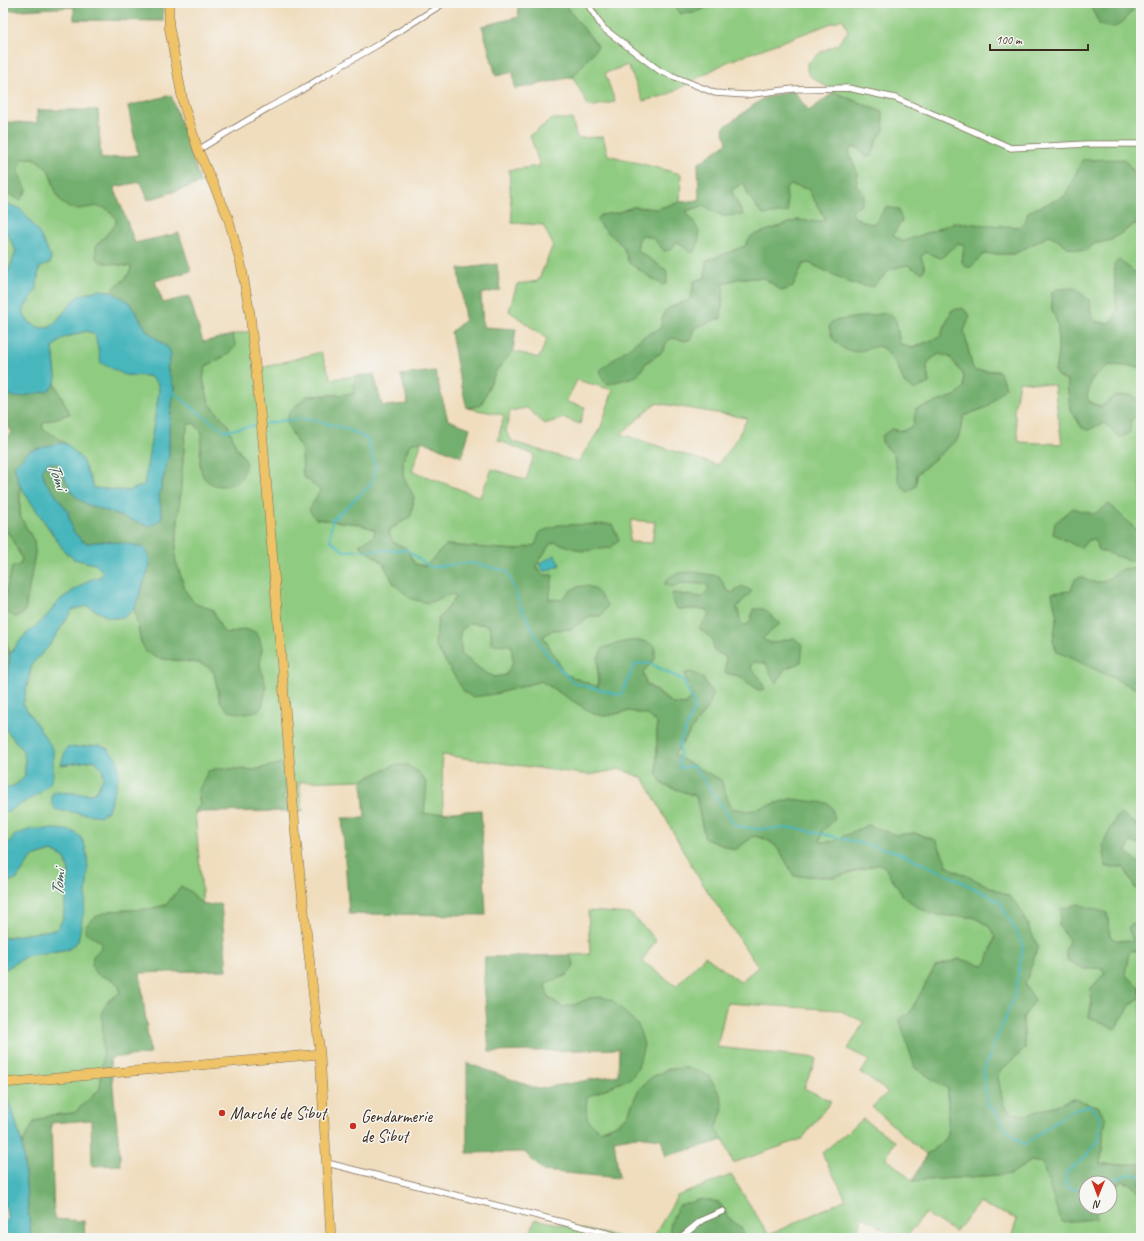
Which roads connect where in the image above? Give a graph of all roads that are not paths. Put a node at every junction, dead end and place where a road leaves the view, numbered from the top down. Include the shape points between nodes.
1 (169, 3) edge
2 (444, 3) edge
3 (587, 3) edge
4 (1141, 144) edge
5 (198, 150) junction
6 (320, 1054) junction
7 (5, 1083) edge
8 (327, 1163) junction
9 (723, 1211) dead end
10 (333, 1237) edge
11 (626, 1238) edge
12 (680, 1238) edge

1 - 5 main road via 169,26 183,102
2 - 5 street
3 - 4 street via 603,28 660,70 715,93 746,95 793,89 848,88 895,98 1010,148
5 - 6 main road via 228,218 241,264 250,314 296,839
6 - 7 main road
6 - 8 main road
8 - 10 main road
8 - 11 street
9 - 12 street via 702,1220

